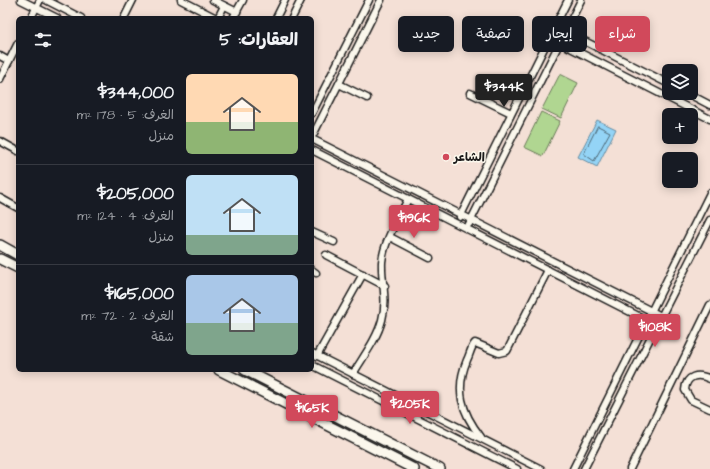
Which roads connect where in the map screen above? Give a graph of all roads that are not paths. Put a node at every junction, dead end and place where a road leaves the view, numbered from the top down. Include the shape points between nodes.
1 (21, 0) edge
2 (40, 0) edge
3 (46, 0) edge
4 (134, 0) edge
5 (181, 0) edge
6 (213, 0) edge
7 (243, 0) edge
8 (285, 0) edge
9 (302, 0) edge
10 (369, 0) edge
11 (381, 0) edge
12 (568, 0) edge
13 (581, 0) edge
14 (224, 6) junction
15 (36, 8) junction
16 (235, 15) edge
17 (32, 16) edge
18 (52, 16) edge
19 (77, 16) edge
20 (125, 16) edge
21 (213, 16) edge
22 (218, 16) edge
23 (277, 16) edge
24 (293, 16) edge
25 (560, 16) edge
26 (573, 16) edge
27 (587, 43) edge
28 (16, 47) edge
29 (542, 52) edge
30 (555, 52) edge
31 (578, 52) edge
32 (0, 56) edge
33 (615, 57) junction
34 (9, 61) junction
35 (610, 68) junction
36 (0, 78) edge
37 (662, 80) edge
38 (339, 84) junction
39 (470, 94) dead end
40 (367, 98) dead end
41 (698, 99) edge
42 (710, 105) edge
43 (314, 109) edge
44 (511, 113) junction
45 (710, 119) edge
46 (314, 134) edge
47 (314, 139) edge
48 (0, 142) edge
49 (16, 150) edge
50 (314, 151) edge
51 (710, 193) edge
52 (0, 198) edge
53 (408, 199) junction
54 (16, 207) edge
55 (460, 215) junction
56 (471, 220) junction
57 (456, 224) junction
58 (709, 226) edge
59 (466, 229) junction
60 (314, 233) edge
61 (390, 237) junction
62 (334, 242) dead end
63 (0, 246) edge
64 (16, 254) edge
65 (326, 255) dead end
66 (430, 258) dead end
67 (0, 259) edge
68 (16, 267) edge
69 (548, 270) junction
70 (363, 274) junction
71 (385, 286) junction
72 (710, 305) edge
73 (651, 312) junction
74 (661, 316) junction
75 (647, 320) junction
76 (656, 325) junction
77 (314, 354) edge
78 (314, 366) edge
79 (223, 372) edge
80 (249, 372) edge
81 (353, 374) junction
82 (675, 377) junction
83 (710, 379) edge
84 (687, 383) junction
85 (710, 409) edge
86 (482, 439) junction
87 (414, 469) edge
88 (440, 469) edge
89 (517, 469) edge
90 (541, 469) edge
91 (573, 469) edge
92 (584, 469) edge
93 (630, 469) edge

1 - 15 street
2 - 15 street
3 - 19 street
4 - 20 street
5 - 21 street
6 - 14 street
7 - 16 street
8 - 23 street
9 - 24 street
10 - 43 street
11 - 38 street
12 - 25 street
13 - 26 street
14 - 16 street
14 - 22 street
15 - 17 street
15 - 18 street
27 - 33 street
28 - 34 street
29 - 44 street
30 - 56 street
31 - 35 street
32 - 34 street
33 - 35 street
33 - 37 street
34 - 36 street
35 - 45 street
38 - 40 street
38 - 46 street
39 - 44 street
41 - 42 street
44 - 55 street
47 - 55 street
48 - 49 street
50 - 53 street
51 - 73 street
52 - 54 street
53 - 57 street
53 - 61 street
55 - 56 street
55 - 57 street
56 - 59 street
56 - 73 street
57 - 59 street
58 - 74 street
59 - 69 street
60 - 62 street
61 - 66 street
61 - 71 street via 382,263
63 - 64 street
65 - 70 street
67 - 68 street
69 - 75 street
69 - 86 street via 506,351 499,353 475,343 464,368 460,389 463,404 471,423
70 - 71 street
70 - 77 street
71 - 81 street via 385,303 380,325
72 - 82 street
73 - 74 street
73 - 75 street
74 - 76 street
75 - 76 street
75 - 91 street
76 - 92 street
77 - 81 street
78 - 89 street
79 - 87 street
80 - 88 street
81 - 86 street
82 - 84 street
82 - 93 street
83 - 84 street via 702,375 695,376
84 - 85 street via 685,390 688,397
86 - 90 street

